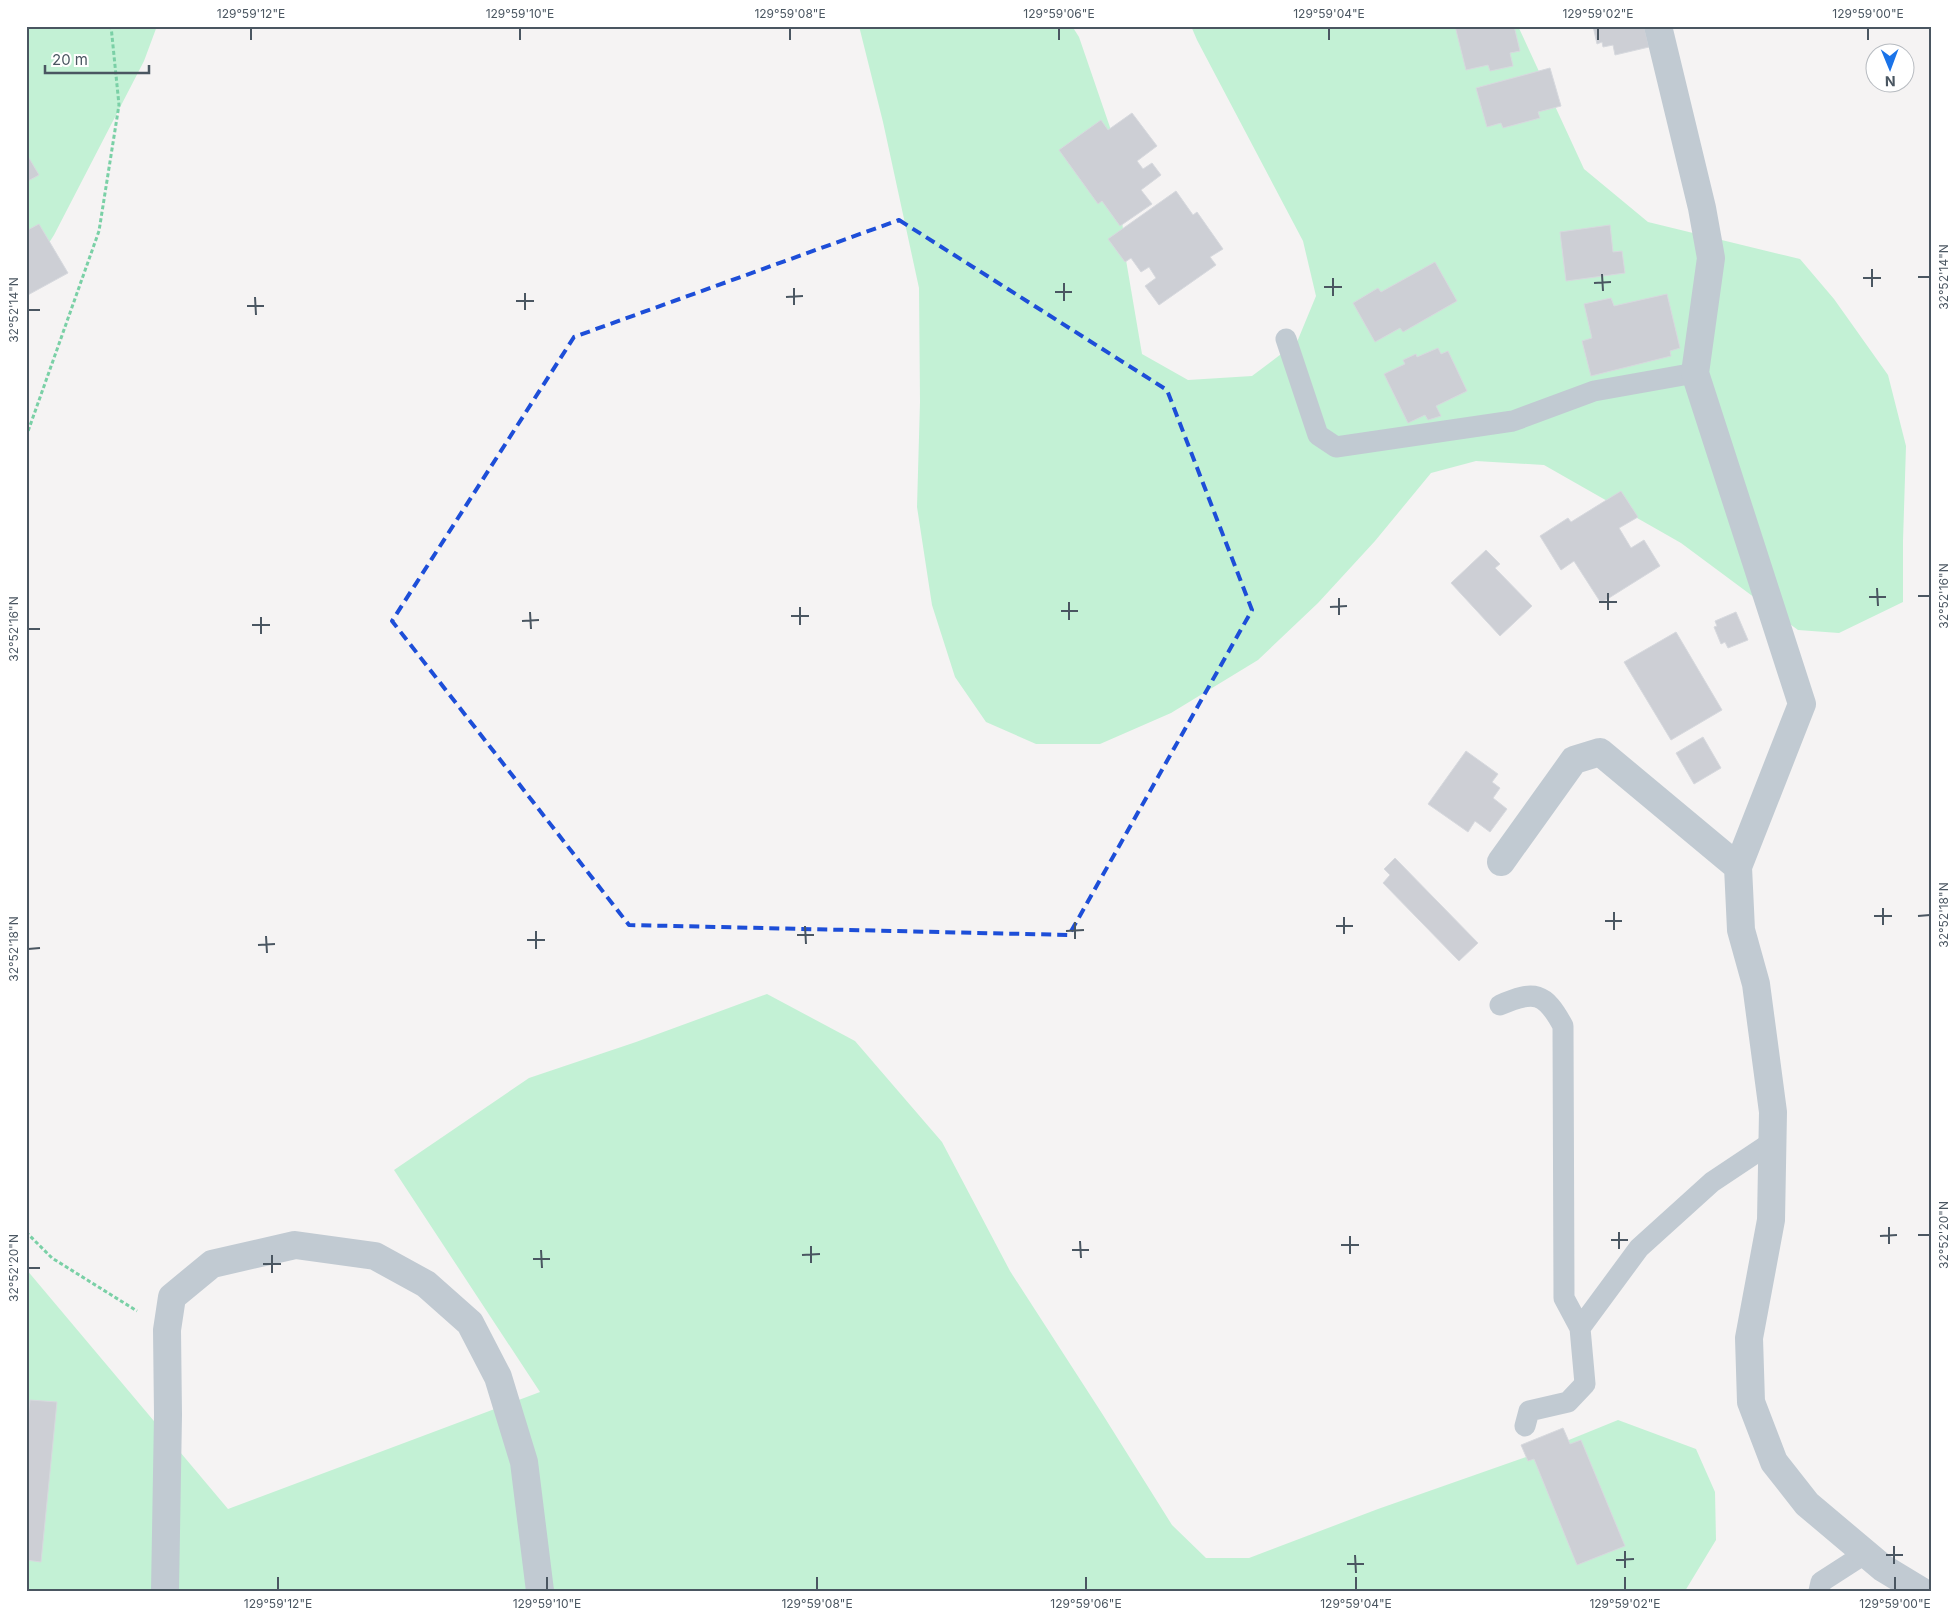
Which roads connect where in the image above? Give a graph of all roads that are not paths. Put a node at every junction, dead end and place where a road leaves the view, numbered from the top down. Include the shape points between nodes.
1 (1658, 26) edge
2 (1286, 340) dead end
3 (1695, 372) junction
4 (1500, 862) dead end
5 (1738, 867) junction
6 (1500, 1005) dead end
7 (1772, 1142) junction
8 (1580, 1328) junction
9 (1525, 1426) dead end
10 (1866, 1553) junction
11 (165, 1591) edge
12 (540, 1591) edge
13 (1819, 1591) edge
14 (1921, 1591) edge

1 - 3 street via 1711,258
2 - 3 lane via 1318,436 1336,447 1513,421 1594,391
3 - 5 street via 1802,704
4 - 5 street via 1574,760 1600,752
5 - 7 street via 1741,930 1756,984 1773,1112
6 - 8 lane via 1520,996 1537,996 1552,1006 1563,1026 1564,1298
7 - 8 lane via 1712,1182 1639,1248
7 - 10 street via 1771,1220 1749,1338 1751,1402 1774,1462 1807,1504
8 - 9 lane via 1585,1384 1568,1402 1529,1411
10 - 13 lane via 1821,1582
10 - 14 street
11 - 12 street via 167,1330 172,1297 212,1264 296,1245 375,1256 426,1284 470,1323 498,1377 524,1462

